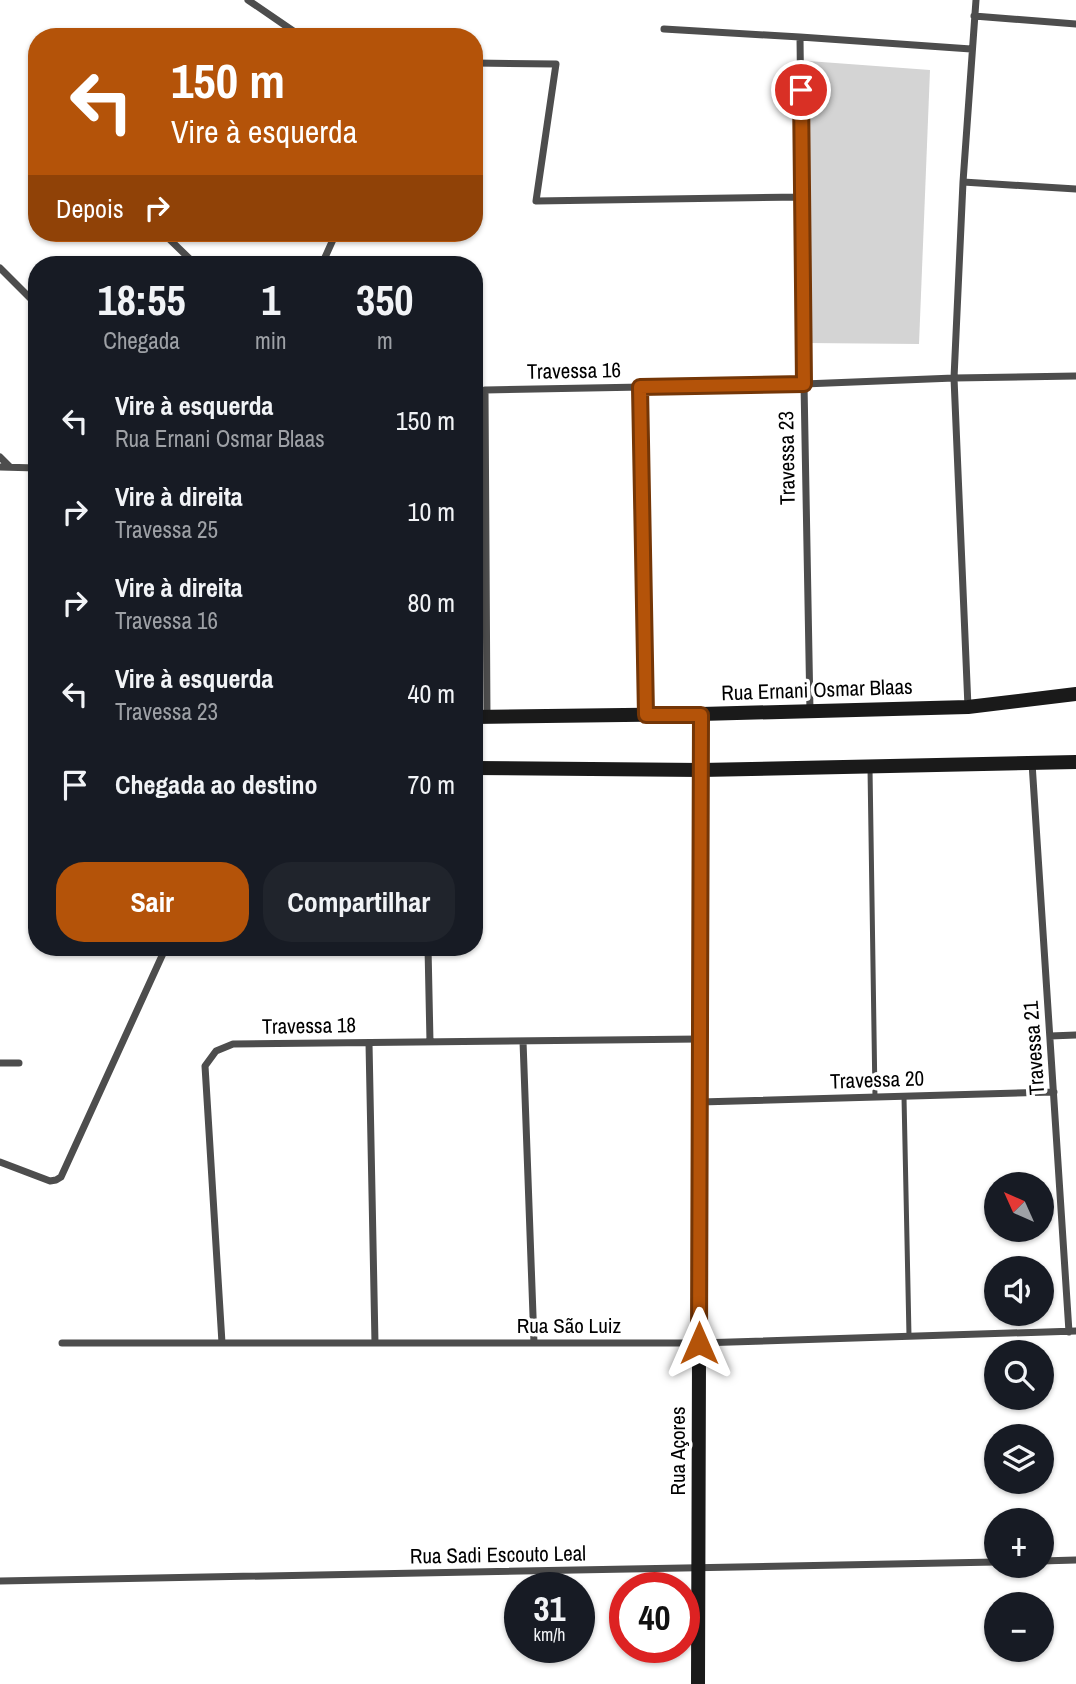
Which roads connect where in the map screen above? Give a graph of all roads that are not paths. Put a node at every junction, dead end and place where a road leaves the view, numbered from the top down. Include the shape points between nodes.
1 (248, 0) edge
2 (976, 0) edge
3 (974, 16) junction
4 (1076, 24) edge
5 (289, 28) edge
6 (664, 29) dead end
7 (800, 37) junction
8 (971, 50) junction
9 (483, 62) edge
10 (962, 183) junction
11 (1076, 189) edge
12 (802, 197) junction
13 (172, 242) edge
14 (187, 256) edge
15 (0, 268) edge
16 (28, 296) edge
17 (1076, 376) edge
18 (954, 378) junction
19 (804, 384) junction
20 (640, 387) junction
21 (0, 457) edge
22 (0, 467) edge
23 (10, 467) junction
24 (28, 468) edge
25 (483, 554) edge
26 (1076, 694) edge
27 (968, 707) junction
28 (810, 711) junction
29 (646, 715) junction
30 (701, 715) junction
31 (483, 717) edge
32 (1076, 762) edge
33 (1032, 763) junction
34 (870, 766) junction
35 (483, 768) edge
36 (701, 771) junction
37 (162, 956) edge
38 (428, 956) edge
39 (1076, 1035) edge
40 (1050, 1036) junction
41 (700, 1039) junction
42 (523, 1041) junction
43 (430, 1042) junction
44 (369, 1043) junction
45 (0, 1063) edge
46 (19, 1063) dead end
47 (1054, 1092) junction
48 (875, 1097) junction
49 (904, 1097) junction
50 (700, 1102) junction
51 (0, 1162) edge
52 (1073, 1331) edge
53 (909, 1336) junction
54 (62, 1343) dead end
55 (222, 1343) junction
56 (375, 1343) junction
57 (534, 1343) junction
58 (699, 1343) junction
59 (1076, 1560) edge
60 (1054, 1561) edge
61 (984, 1562) edge
62 (699, 1569) junction
63 (0, 1581) edge
64 (698, 1684) edge

1 - 5 street
2 - 3 street
3 - 4 street
3 - 8 street
6 - 7 street
7 - 8 street
7 - 12 street, Travessa 23
8 - 10 street
9 - 12 street via 556,64 536,201
10 - 11 street
10 - 18 street
12 - 19 street, Travessa 23
13 - 14 street
15 - 16 street
17 - 18 street, Travessa 16
18 - 19 street, Travessa 16
18 - 27 street
19 - 20 street, Travessa 16
19 - 28 street, Travessa 23
20 - 25 street, Travessa 16 via 485,390
20 - 29 street
21 - 23 street
22 - 23 street
23 - 24 street
26 - 27 street, Rua Ernani Osmar Blaas
27 - 28 street, Rua Ernani Osmar Blaas
28 - 30 street, Rua Ernani Osmar Blaas
29 - 30 street, Rua Ernani Osmar Blaas
29 - 31 street, Rua Ernani Osmar Blaas
30 - 36 street, Rua Açores
32 - 33 street
33 - 34 street
33 - 40 street, Travessa 21
34 - 36 street
34 - 48 lane
35 - 36 street
36 - 41 street, Rua Açores
37 - 51 street via 61,1177 50,1181
38 - 43 street
39 - 40 street
40 - 47 street, Travessa 21
41 - 42 street, Travessa 18
41 - 50 street, Rua Açores
42 - 43 street, Travessa 18
42 - 57 street
43 - 44 street, Travessa 18
44 - 55 street, Travessa 18 via 233,1044 216,1051 205,1066
44 - 56 street
45 - 46 street
47 - 49 street, Travessa 20
47 - 52 street, Travessa 21
48 - 49 street, Travessa 20
48 - 50 street, Travessa 20
49 - 53 lane
50 - 58 street, Rua Açores
52 - 53 street, Rua São Luiz
53 - 58 street, Rua São Luiz
54 - 55 street, Rua São Luiz
55 - 56 street, Rua São Luiz
56 - 57 street, Rua São Luiz
57 - 58 street, Rua São Luiz
58 - 62 street, Rua Açores
59 - 60 street
61 - 62 street, Rua Sadi Escouto Leal
62 - 63 street, Rua Sadi Escouto Leal
62 - 64 street, Rua Açores

